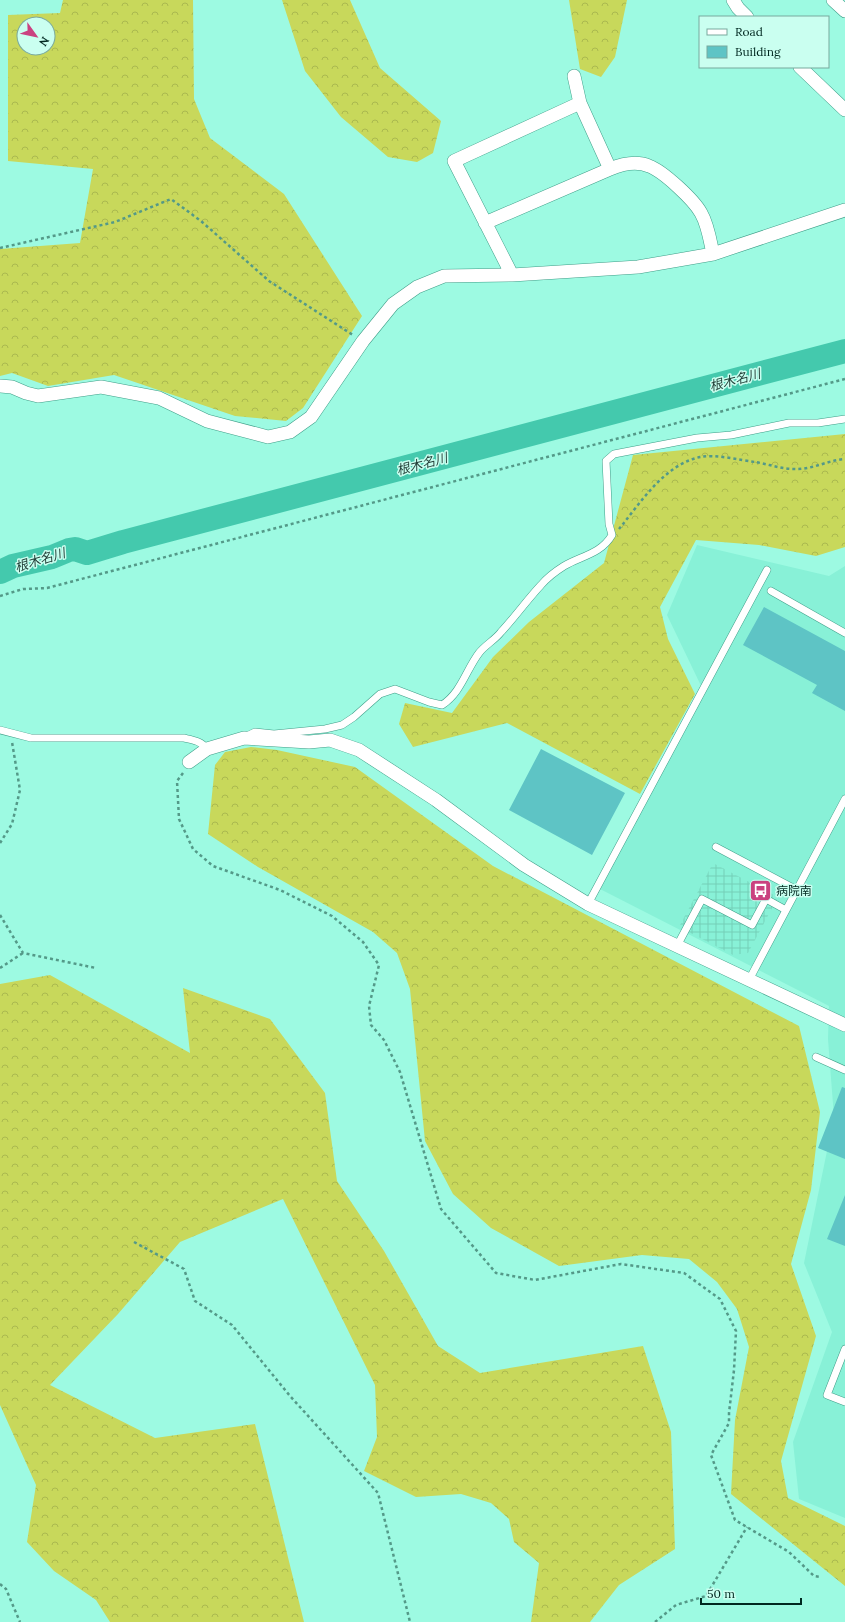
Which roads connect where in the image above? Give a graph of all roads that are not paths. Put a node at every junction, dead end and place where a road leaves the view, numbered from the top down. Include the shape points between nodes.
1 (733, 0) edge
2 (833, 0) edge
3 (845, 11) edge
4 (746, 16) edge
5 (801, 68) edge
6 (574, 76) dead end
7 (580, 102) junction
8 (845, 110) edge
9 (610, 169) junction
10 (845, 210) edge
11 (485, 223) junction
12 (713, 254) junction
13 (512, 274) junction
14 (0, 386) edge
15 (845, 420) edge
16 (767, 570) dead end
17 (771, 591) dead end
18 (845, 633) edge
19 (0, 730) edge
20 (244, 738) junction
21 (207, 749) junction
22 (189, 762) road end
23 (845, 799) edge
24 (716, 847) dead end
25 (797, 890) junction
26 (588, 904) junction
27 (786, 910) junction
28 (677, 946) junction
29 (749, 980) junction
30 (845, 1025) edge
31 (816, 1057) dead end
32 (845, 1070) edge
33 (845, 1349) edge
34 (845, 1402) edge

1 - 4 street
2 - 3 street
5 - 8 street
6 - 7 street
7 - 9 street
7 - 11 street via 454,161
9 - 11 street
9 - 12 street via 629,163 641,164 650,166 668,179 693,201 702,213
10 - 12 street
11 - 13 street
12 - 13 street via 638,267
13 - 14 street via 444,276 416,287 393,304 363,341 311,417 290,432 268,437 208,421 160,398 101,388 38,396 12,387
15 - 20 lane via 790,423 614,454 606,461 605,467 608,524 612,536 590,555 563,566 541,585 510,624 479,652 453,695 442,705 395,688 380,694 342,725 274,734 255,732
16 - 26 lane
17 - 18 lane
19 - 21 lane via 32,738 184,738 204,744
20 - 21 street
20 - 26 street via 309,742 330,740 359,750 436,800 524,865
21 - 22 street
23 - 25 lane
24 - 25 lane
25 - 27 lane
26 - 28 street
27 - 28 lane via 766,899 752,925 702,898
27 - 29 lane
28 - 29 street
29 - 30 street
31 - 32 lane
33 - 34 lane via 827,1396

